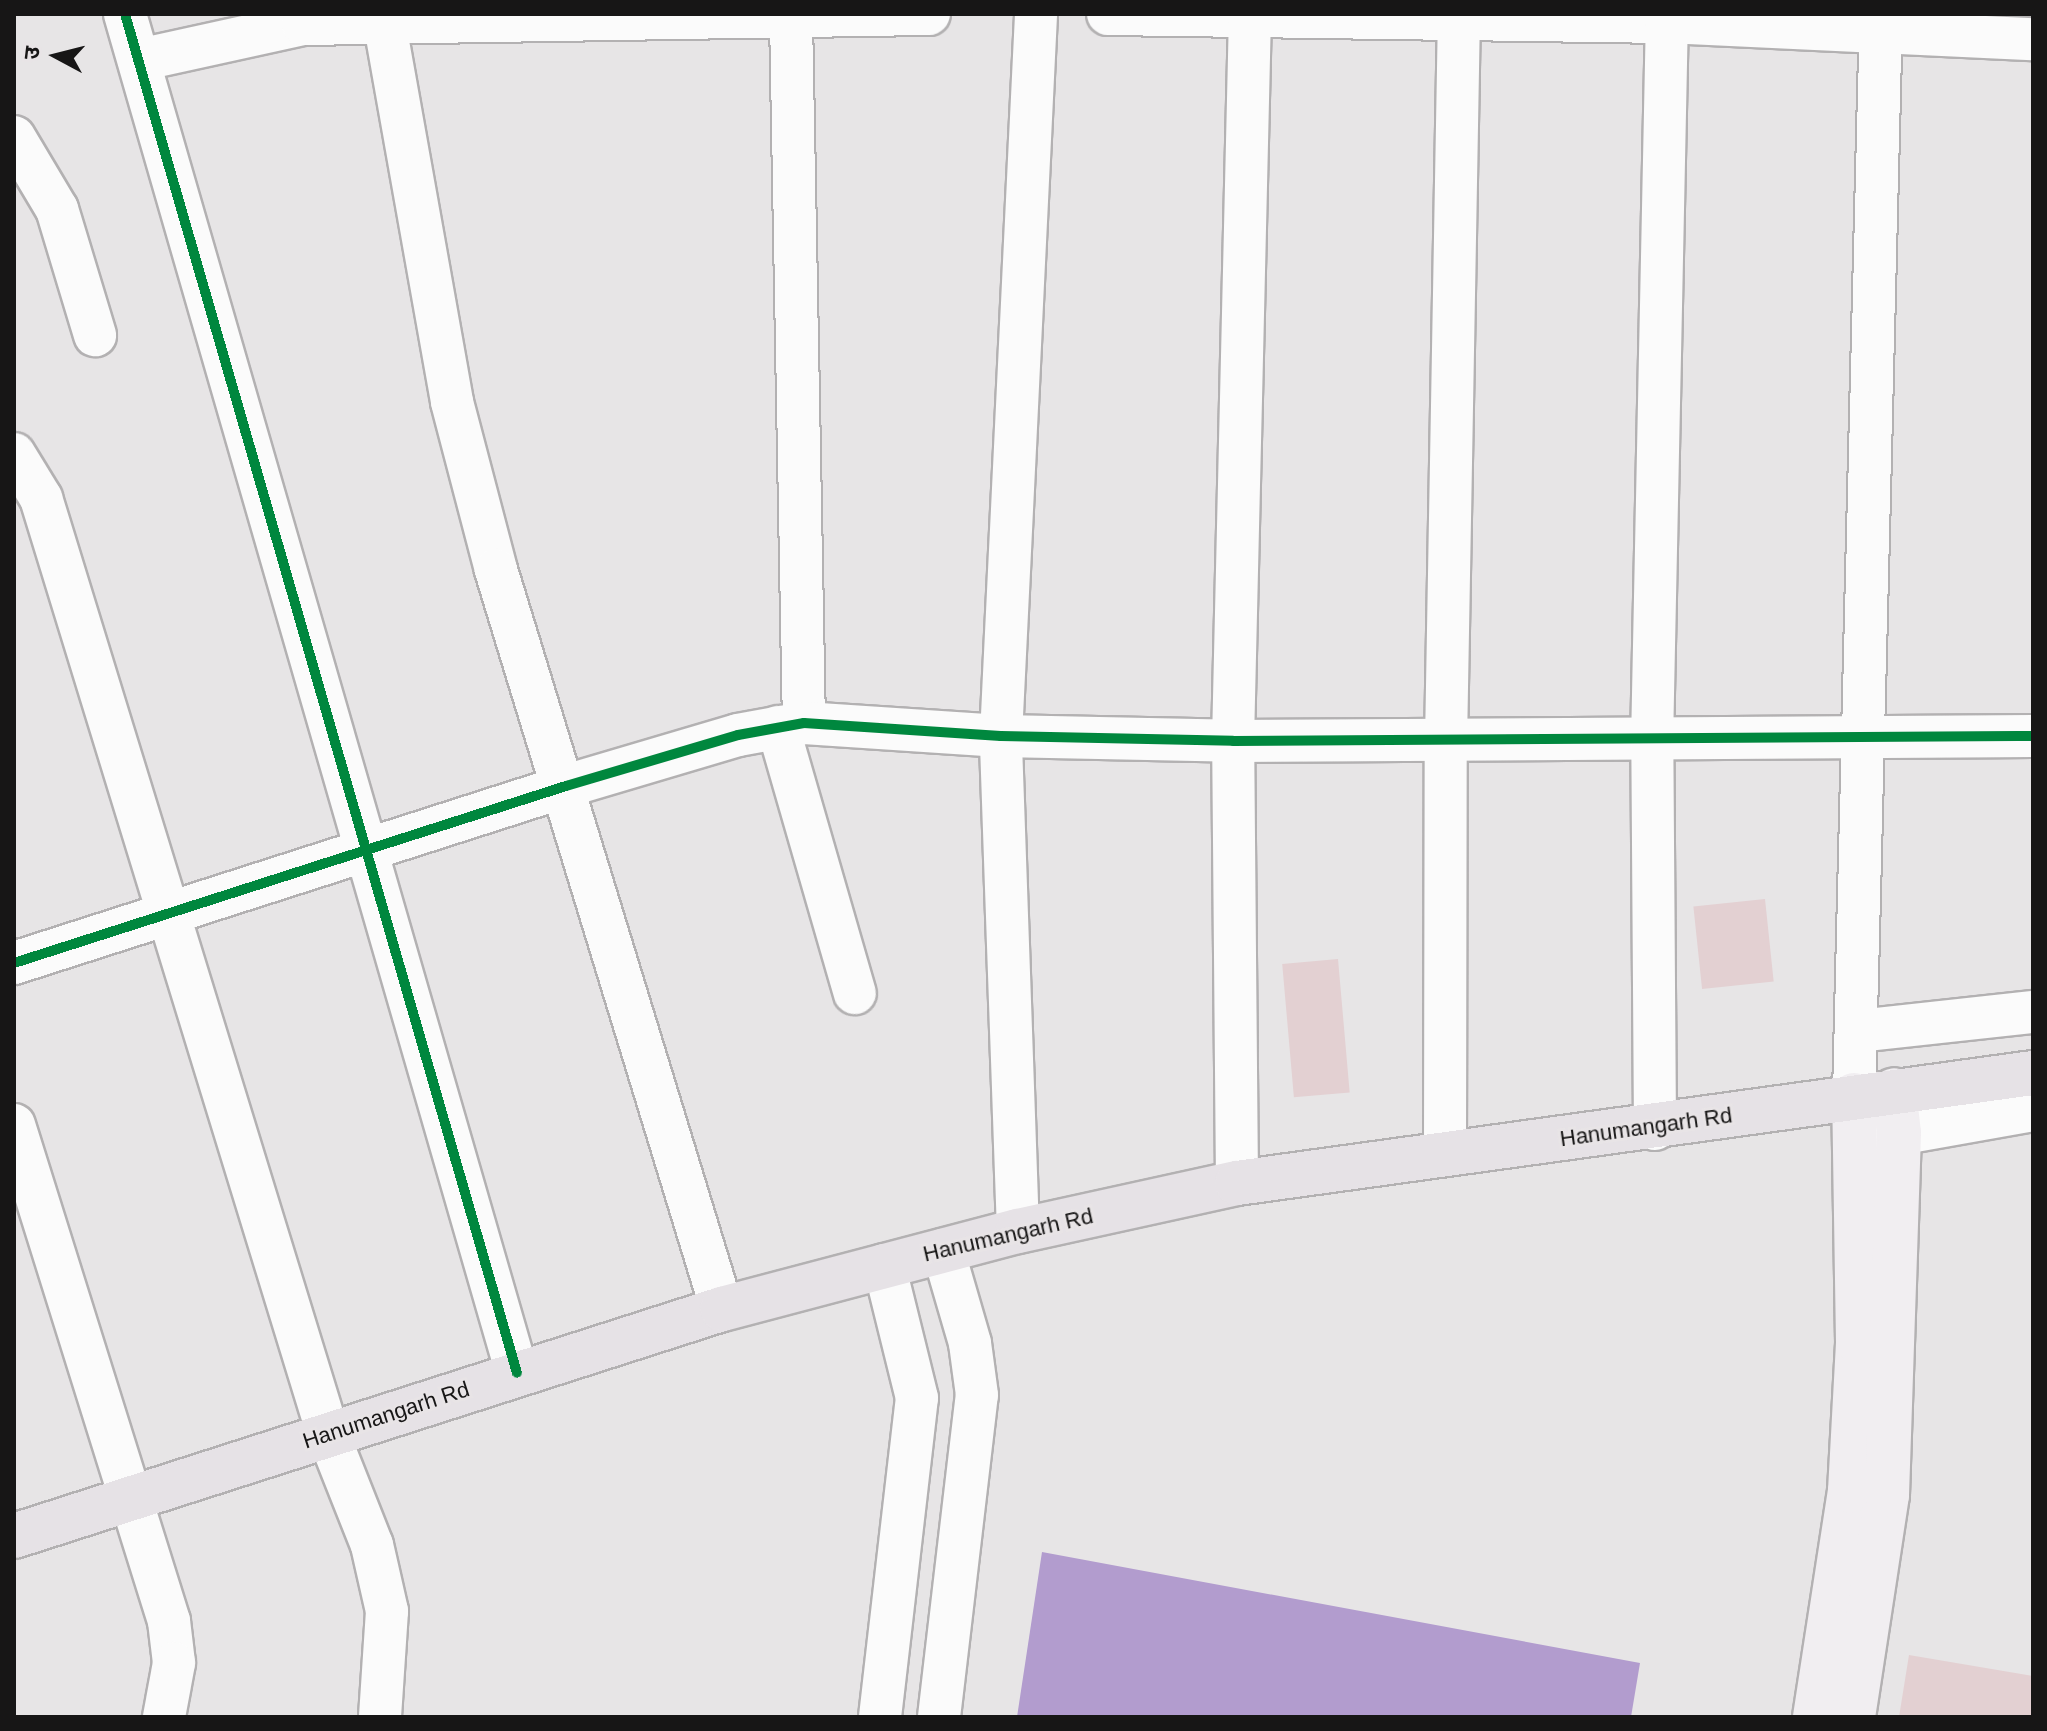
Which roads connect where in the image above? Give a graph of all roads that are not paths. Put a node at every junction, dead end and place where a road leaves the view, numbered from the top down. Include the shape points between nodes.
1 (125, 14) edge
2 (929, 14) edge
3 (1036, 14) edge
4 (1108, 14) edge
5 (1250, 16) edge
6 (383, 17) edge
7 (791, 17) junction
8 (1459, 17) edge
9 (1667, 18) edge
10 (1881, 25) edge
11 (2033, 39) edge
12 (139, 60) junction
13 (14, 137) edge
14 (95, 335) dead end
15 (14, 454) edge
16 (791, 725) junction
17 (1001, 736) junction
18 (2033, 736) edge
19 (1862, 739) junction
20 (1233, 741) junction
21 (1446, 743) junction
22 (1652, 743) junction
23 (566, 786) junction
24 (367, 851) junction
25 (169, 917) junction
26 (14, 963) edge
27 (855, 993) dead end
28 (2033, 1012) edge
29 (1857, 1031) junction
30 (2033, 1073) edge
31 (1874, 1093) junction
32 (2033, 1110) edge
33 (14, 1125) edge
34 (1655, 1129) junction
35 (1899, 1133) junction
36 (1857, 1141) junction
37 (1445, 1152) junction
38 (1237, 1183) junction
39 (1018, 1231) junction
40 (943, 1250) junction
41 (884, 1265) junction
42 (722, 1309) junction
43 (517, 1373) junction
44 (328, 1434) junction
45 (126, 1497) junction
46 (14, 1536) edge
47 (164, 1717) edge
48 (380, 1717) edge
49 (880, 1717) edge
50 (939, 1717) edge
51 (1815, 1717) edge
52 (1853, 1717) edge

1 - 12 street
2 - 7 street
3 - 17 street
4 - 5 street
5 - 8 street
5 - 20 street
6 - 7 street
6 - 12 street via 303,24
6 - 23 street via 452,402 496,570
7 - 16 street
8 - 9 street
8 - 21 street
9 - 10 street
9 - 22 street
10 - 11 street
10 - 19 street
12 - 24 street
13 - 14 street via 57,209
15 - 25 street via 41,498
16 - 17 street
16 - 23 street
16 - 27 street
17 - 20 street
17 - 39 street
18 - 19 street
19 - 22 street
19 - 29 street
20 - 21 street
20 - 38 street
21 - 22 street
21 - 37 street
22 - 34 street
23 - 24 street
23 - 42 street
24 - 25 street
24 - 43 street
25 - 26 street
25 - 44 street
28 - 29 street
29 - 31 street
30 - 31 main road, Hanumangarh Rd
31 - 34 main road, Hanumangarh Rd
31 - 35 main road
31 - 36 main road
32 - 35 street
33 - 45 street
34 - 37 main road, Hanumangarh Rd
35 - 36 street
35 - 52 main road via 1887,1495
36 - 51 main road via 1850,1491
37 - 38 main road, Hanumangarh Rd
38 - 39 main road, Hanumangarh Rd
39 - 40 main road, Hanumangarh Rd
40 - 41 main road, Hanumangarh Rd
40 - 50 street via 970,1343 977,1395
41 - 42 main road, Hanumangarh Rd
41 - 49 street via 917,1398
42 - 43 main road, Hanumangarh Rd
43 - 44 main road, Hanumangarh Rd
44 - 45 main road, Hanumangarh Rd
44 - 48 street via 372,1545 387,1611
45 - 46 main road, Hanumangarh Rd
45 - 47 street via 169,1621 174,1663

